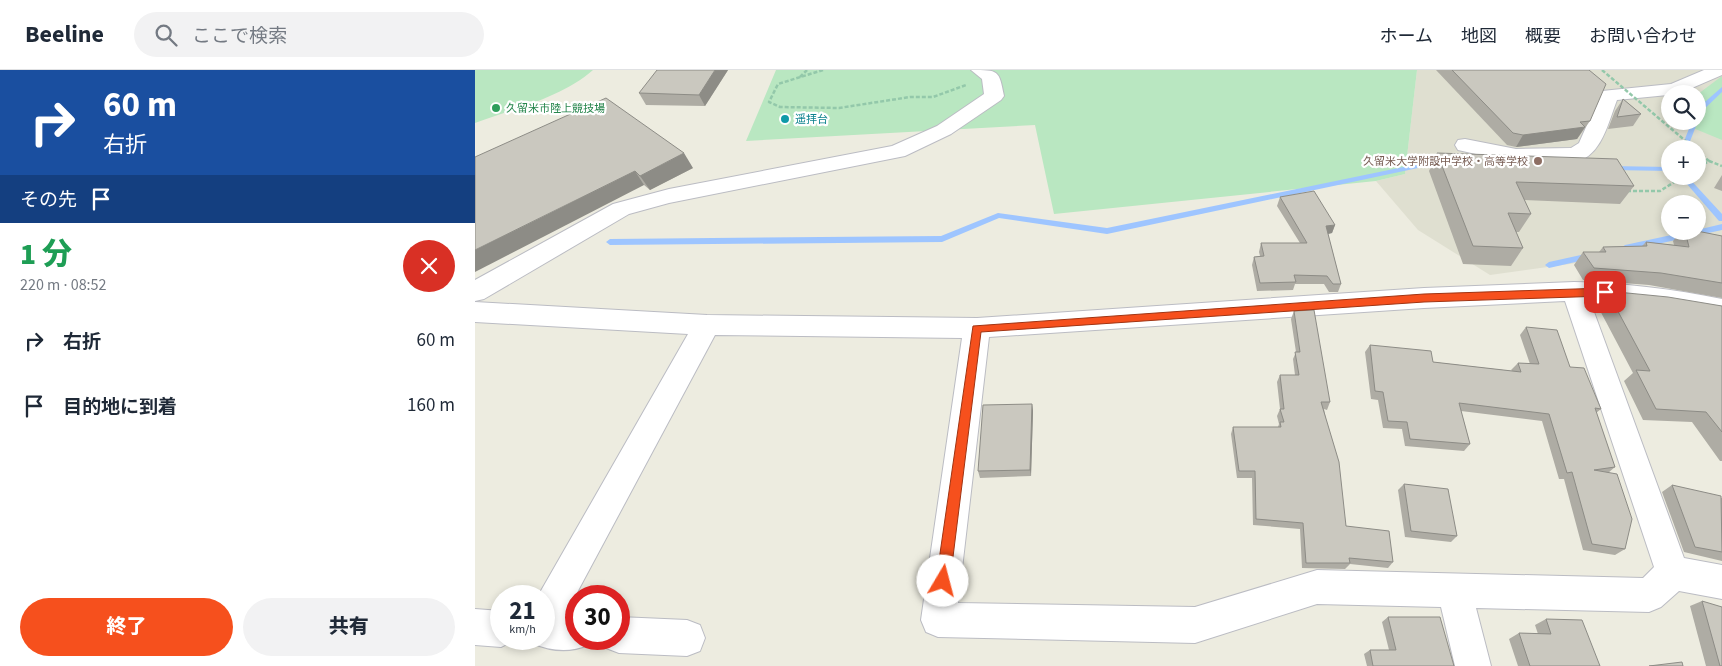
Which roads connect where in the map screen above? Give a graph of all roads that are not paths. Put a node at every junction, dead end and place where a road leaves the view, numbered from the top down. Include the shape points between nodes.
1 (1717, 70) edge
2 (986, 73) edge
3 (1465, 145) dead end
4 (1574, 291) junction
5 (475, 292) edge
6 (1722, 309) edge
7 (475, 312) edge
8 (707, 325) junction
9 (977, 328) junction
10 (1673, 573) junction
11 (1722, 582) edge
12 (1454, 590) junction
13 (555, 599) edge
14 (475, 627) edge
15 (490, 628) edge
16 (630, 635) edge
17 (687, 638) dead end
18 (1473, 666) edge

1 - 3 street via 1674,89 1609,95 1588,146 1576,154 1516,156
2 - 5 street via 994,96 951,125 898,151 669,196 621,209
4 - 6 street via 1620,292
4 - 9 street
4 - 10 street
7 - 8 street
8 - 9 street
8 - 13 street
9 - 12 street via 938,620 1195,625 1317,587
10 - 11 street
10 - 12 street via 1649,595
12 - 18 street
14 - 15 street
16 - 17 street

